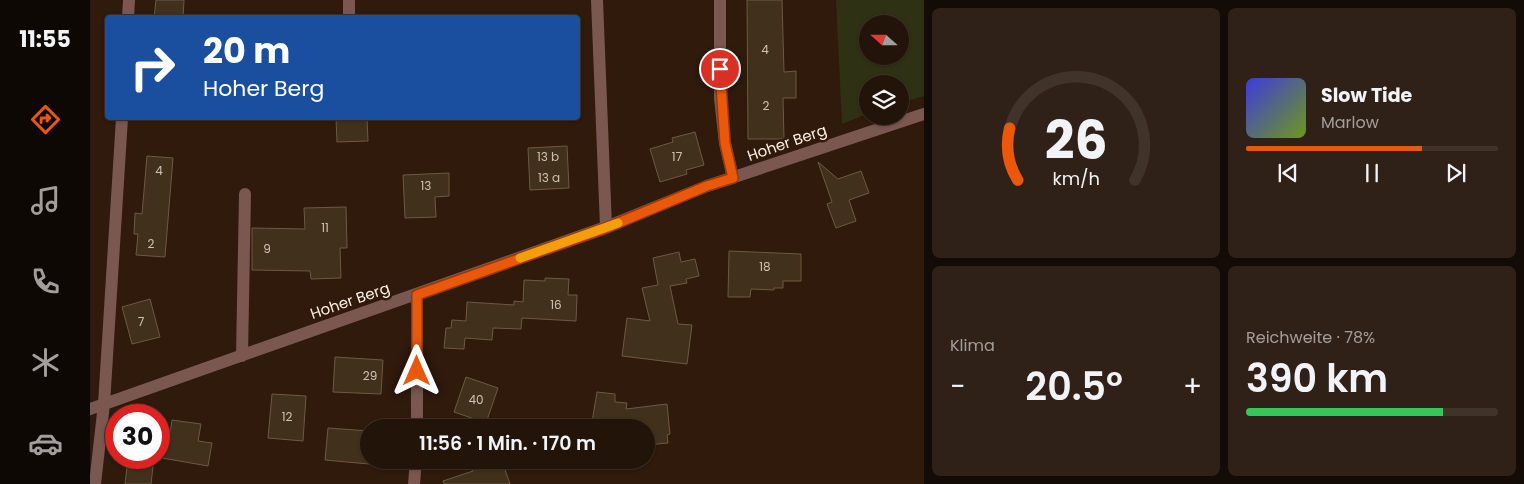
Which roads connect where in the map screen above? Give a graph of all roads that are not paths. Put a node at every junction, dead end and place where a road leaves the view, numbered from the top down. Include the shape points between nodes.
1 (129, 0) edge
2 (349, 0) edge
3 (597, 0) edge
4 (720, 0) edge
5 (128, 15) edge
6 (349, 15) edge
7 (924, 114) edge
8 (122, 120) edge
9 (733, 178) junction
10 (244, 194) dead end
11 (606, 228) junction
12 (417, 295) junction
13 (242, 356) junction
14 (104, 404) junction
15 (90, 409) edge
16 (417, 419) edge
17 (415, 469) edge
18 (95, 484) edge
19 (414, 484) edge

1 - 5 street
2 - 6 street
3 - 11 street
4 - 9 street via 720,98
7 - 9 street, Hoher Berg
8 - 14 street
9 - 11 street, Hoher Berg
10 - 13 street
11 - 12 street, Hoher Berg
12 - 13 street, Hoher Berg
12 - 16 street
13 - 14 street, Hoher Berg
14 - 15 street, Hoher Berg
14 - 18 street
17 - 19 street

